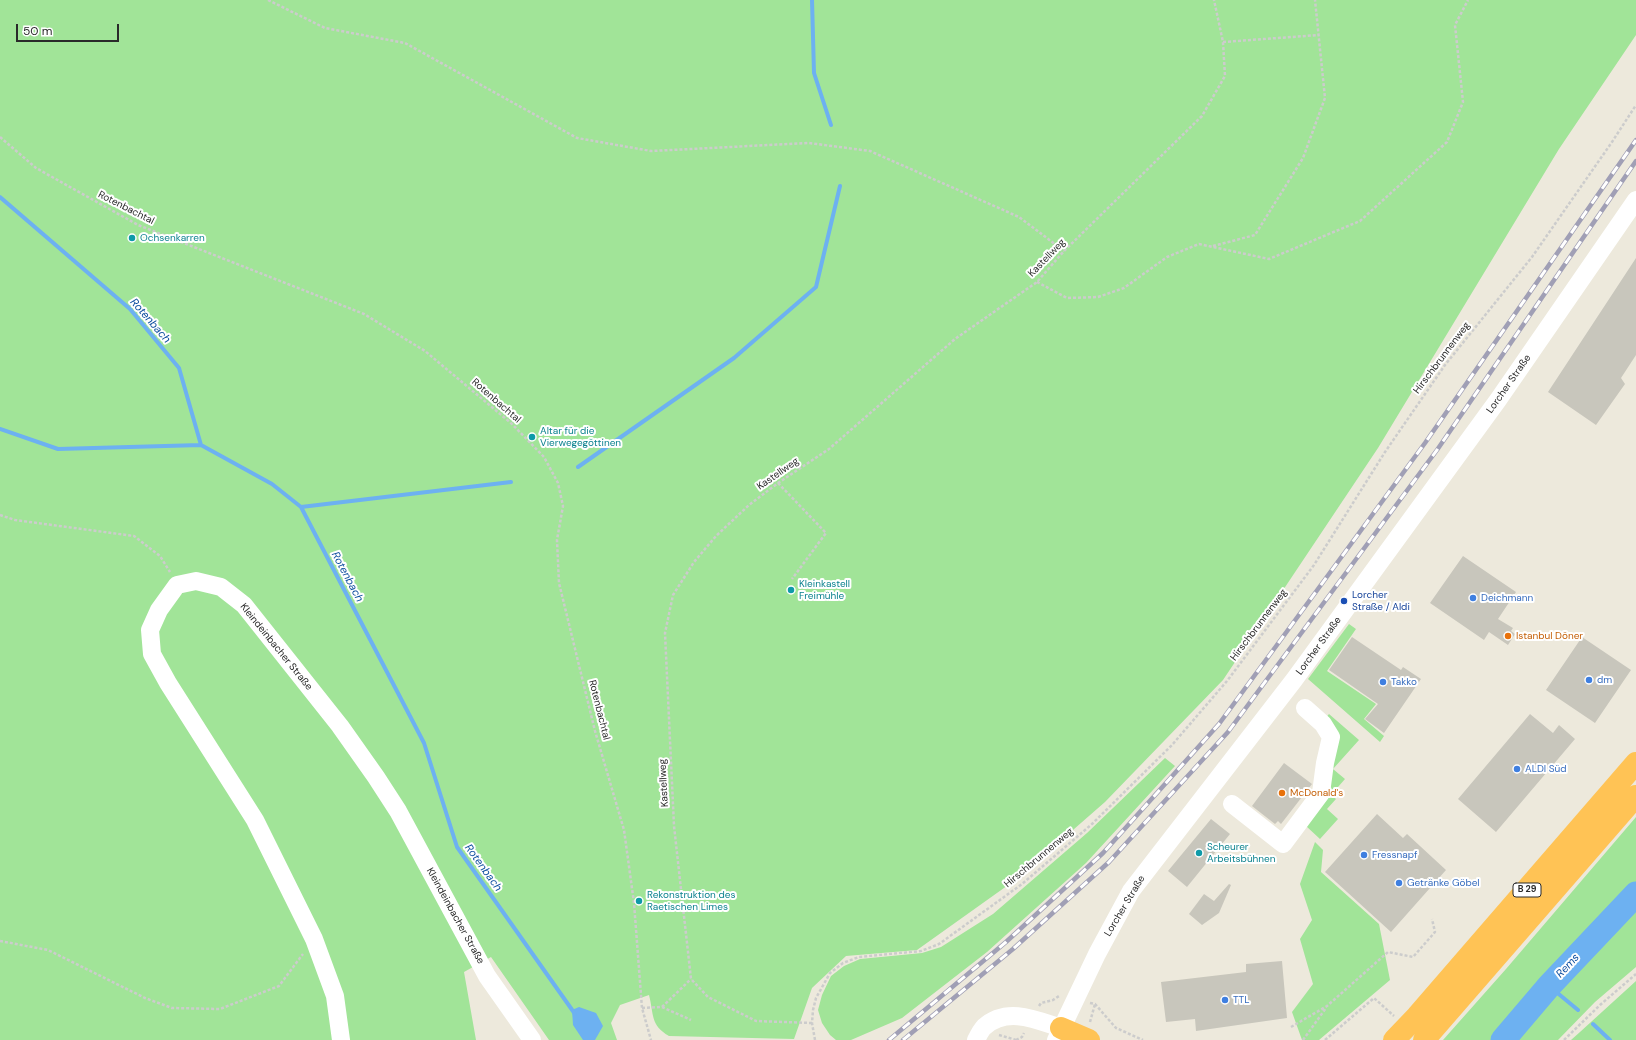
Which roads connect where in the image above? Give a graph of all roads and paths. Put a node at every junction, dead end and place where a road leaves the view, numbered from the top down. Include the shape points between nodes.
1 (268, 0) edge
2 (1214, 0) edge
3 (1315, 0) edge
4 (1468, 0) edge
5 (1319, 35) junction
6 (1223, 42) junction
7 (1636, 105) edge
8 (0, 137) edge
9 (1636, 200) edge
10 (1212, 246) junction
11 (1064, 251) junction
12 (1037, 282) junction
13 (778, 483) junction
14 (0, 515) edge
15 (792, 579) dead end
16 (178, 585) junction
17 (1306, 708) dead end
18 (1636, 762) edge
19 (1636, 796) edge
20 (1232, 804) dead end
21 (1432, 919) dead end
22 (314, 939) junction
23 (0, 941) edge
24 (1636, 974) edge
25 (691, 979) junction
26 (1077, 997) junction
27 (1327, 1006) junction
28 (662, 1007) junction
29 (642, 1008) junction
30 (1407, 1018) junction
31 (1033, 1019) junction
32 (691, 1020) dead end
33 (812, 1023) junction
34 (1291, 1028) dead end
35 (1061, 1036) edge
36 (341, 1040) edge
37 (532, 1040) edge
38 (651, 1040) edge
39 (815, 1040) edge
40 (976, 1040) edge
41 (1089, 1040) edge
42 (1143, 1040) edge
43 (1303, 1040) edge
44 (1325, 1040) edge
45 (1382, 1040) edge
46 (1394, 1040) edge
47 (1424, 1040) edge
48 (1564, 1040) edge

1 - 11 path via 325,28 404,43 578,138 651,151 809,144 870,151 1019,218
2 - 6 path, Kastellweg
3 - 5 path
4 - 10 path via 1455,25 1463,102 1447,142 1360,221 1269,259
5 - 6 path
5 - 10 path via 1325,98 1303,158 1255,235
6 - 11 path, Kastellweg via 1226,76 1202,116
7 - 33 path, Hirschbrunnenweg via 1532,257 1445,364 1385,452 1314,565 1227,681 1172,745 1092,824 1028,879 939,944 921,951 859,957 843,963 830,973 816,998
8 - 29 path, Rotenbachtal via 36,168 138,225 364,314 425,351 512,424 544,457 558,483 563,506 557,540 559,583 624,830 634,903
9 - 26 street, Lorcher Straße via 1498,400 1294,680 1132,891 1097,954
10 - 12 path via 1199,244 1167,258 1124,288 1098,297 1067,298
11 - 12 path, Kastellweg
12 - 13 path, Kastellweg via 954,339 829,449
13 - 15 path via 826,533
13 - 25 path, Kastellweg via 749,505 716,536 694,562 673,595 665,633 674,826
14 - 16 path via 15,520 134,536 160,556
16 - 22 street via 159,610 150,630 152,654 255,820
16 - 37 street, Kleindeinbacher Straße via 196,581 221,587 244,605 340,726 398,811 487,976
17 - 20 street via 1323,724 1331,737 1321,793 1283,844
18 - 30 highway, B 29
19 - 47 highway, B 29
21 - 27 path via 1435,932 1413,957 1388,952
22 - 23 path via 279,986 220,1009 172,1008 145,998 48,950
22 - 36 street via 335,996
24 - 48 path via 1600,1004
25 - 28 path
25 - 33 path via 708,997 756,1021
26 - 31 path via 1062,991 1053,1000 1041,1003
26 - 35 street, Lorcher Straße
26 - 42 path via 1095,1004 1116,1028
27 - 34 path
27 - 43 path
28 - 29 path
28 - 32 path
29 - 38 path, Rotenbachtal
30 - 44 path via 1374,998
30 - 45 highway
30 - 46 highway, B 29
31 - 35 street
31 - 40 street via 1015,1015 995,1019 983,1027
33 - 39 path, Hirschbrunnenweg
35 - 41 highway

